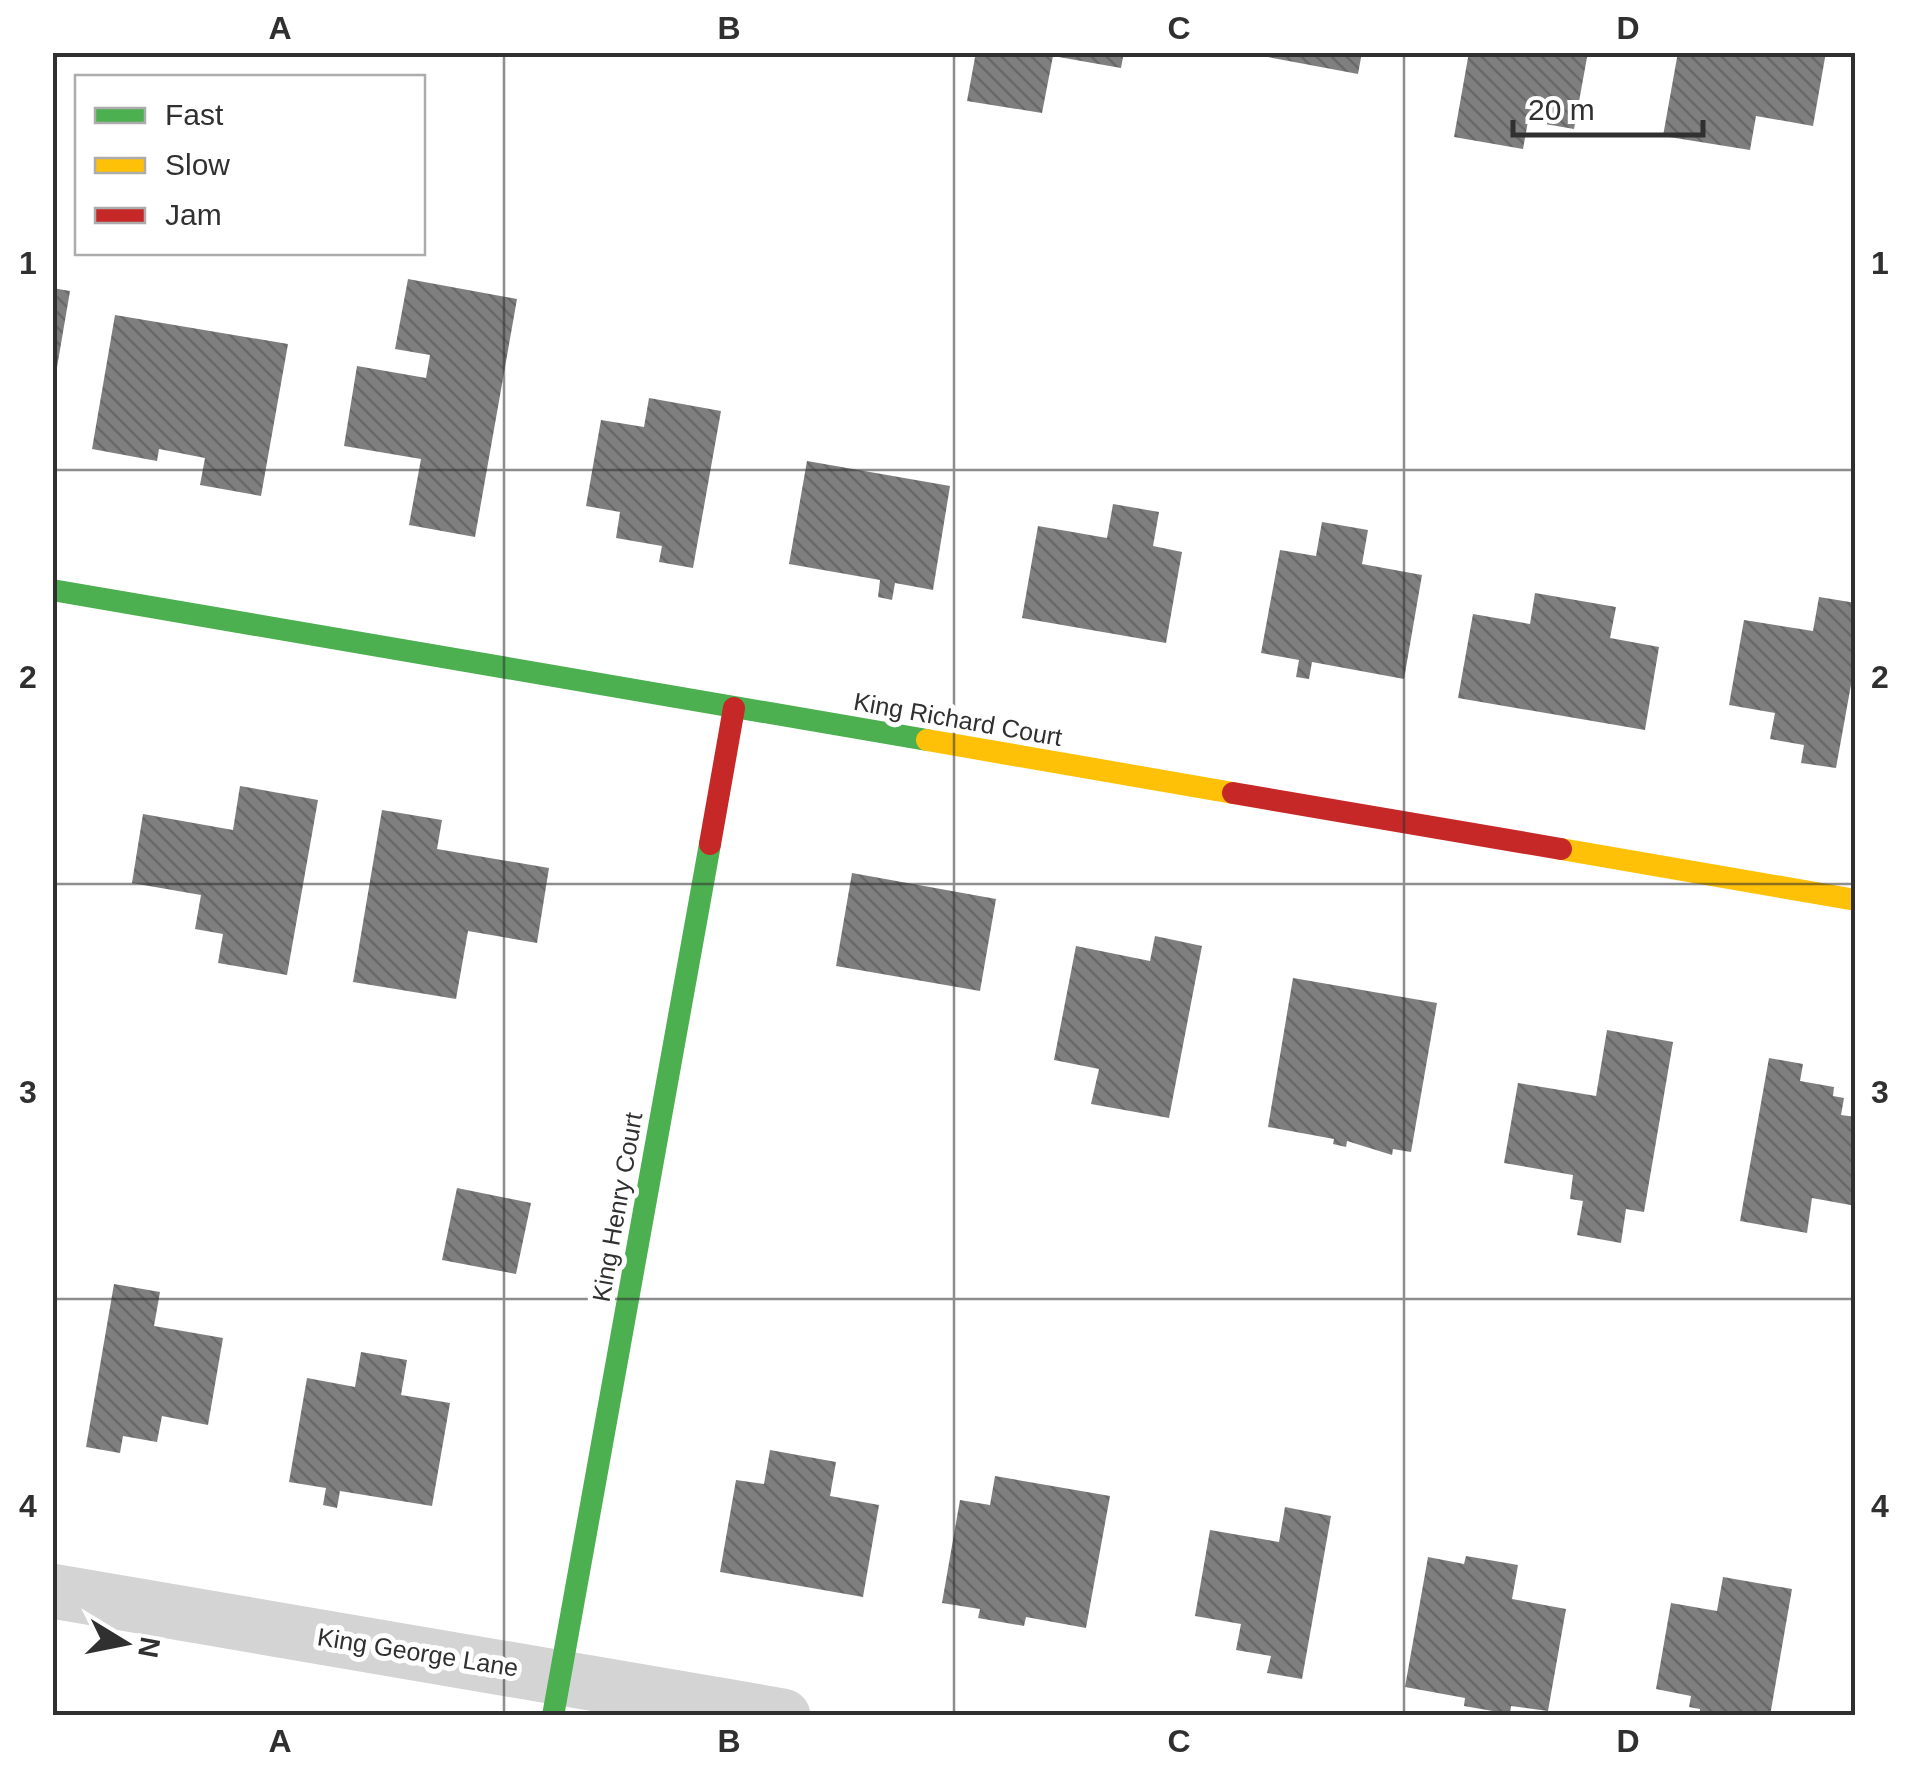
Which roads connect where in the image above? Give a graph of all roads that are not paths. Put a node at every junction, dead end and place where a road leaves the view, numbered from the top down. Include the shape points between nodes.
1 (52, 590) edge
2 (734, 708) junction
3 (1856, 900) edge
4 (52, 1592) edge
5 (557, 1696) edge
6 (783, 1716) edge

1 - 2 street, King Richard Court
2 - 3 street, King Richard Court
2 - 5 street, King Henry Court
4 - 5 street, King George Lane
5 - 6 street, King George Lane

